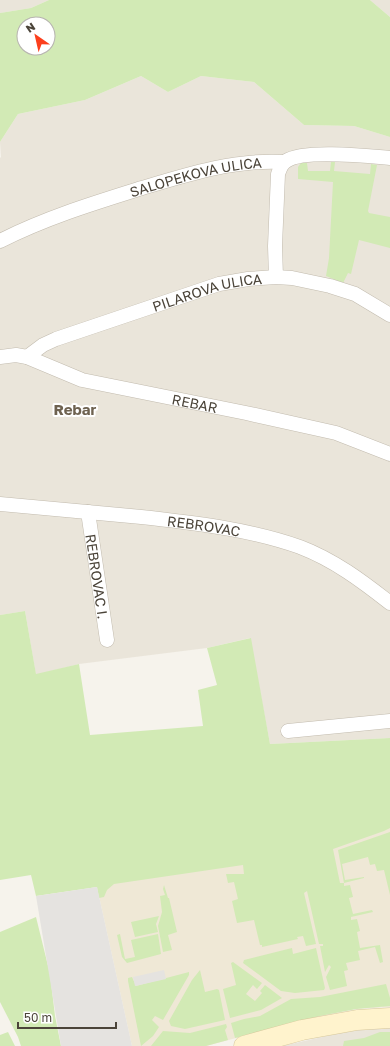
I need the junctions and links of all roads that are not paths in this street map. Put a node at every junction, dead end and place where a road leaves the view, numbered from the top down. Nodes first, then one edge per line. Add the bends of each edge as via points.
1 (390, 158) edge
2 (284, 162) junction
3 (0, 241) edge
4 (276, 277) junction
5 (390, 315) edge
6 (0, 357) edge
7 (27, 357) junction
8 (390, 454) edge
9 (0, 504) edge
10 (88, 512) junction
11 (390, 603) edge
12 (107, 640) dead end
13 (390, 721) edge
14 (288, 731) dead end
15 (390, 1018) edge
16 (244, 1046) edge

1 - 2 street via 322,154 295,157
2 - 3 street, SALOPEKOVA ULICA via 235,164 187,175 99,201
2 - 4 street, SALOPEKOVA ULICA via 278,174
4 - 5 street, PILAROVA ULICA via 322,284 355,294
4 - 7 street, PILAROVA ULICA via 219,284 56,339 42,345
6 - 7 street, REBAR
7 - 8 street, REBAR via 82,380 336,433
9 - 10 street, REBROVAC
10 - 11 street, REBROVAC via 253,532 329,560 361,580
10 - 12 street, REBROVAC I.
13 - 14 street
15 - 16 main road via 357,1020 302,1030

